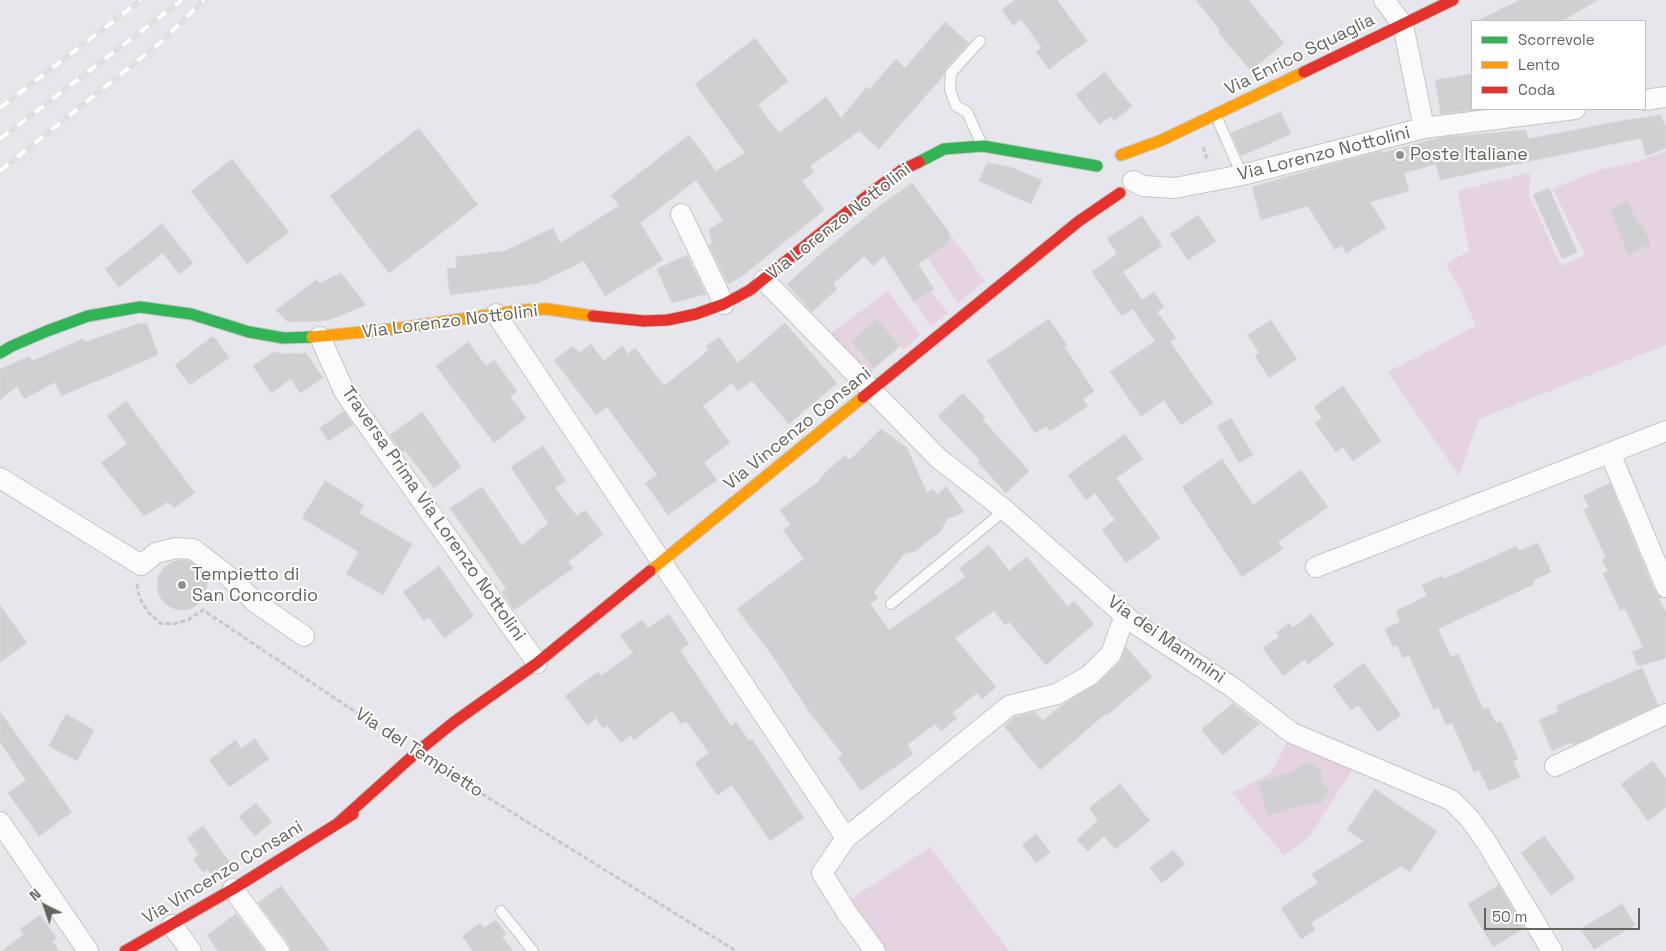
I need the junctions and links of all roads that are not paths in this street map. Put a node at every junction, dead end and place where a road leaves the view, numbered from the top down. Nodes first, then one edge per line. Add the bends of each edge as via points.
1 (1384, 0) edge
2 (1453, 0) edge
3 (1403, 25) junction
4 (980, 42) dead end
5 (1666, 97) edge
6 (1646, 100) edge
7 (1567, 110) edge
8 (1216, 115) junction
9 (1424, 128) junction
10 (1162, 140) junction
11 (983, 146) junction
12 (1145, 157) dead end
13 (1105, 162) junction
14 (1242, 175) junction
15 (1130, 176) junction
16 (1103, 190) dead end
17 (1090, 202) dead end
18 (681, 214) dead end
19 (1080, 221) junction
20 (764, 280) junction
21 (724, 304) junction
22 (496, 314) junction
23 (320, 337) junction
24 (0, 353) edge
25 (872, 391) junction
26 (1666, 431) edge
27 (1610, 453) junction
28 (0, 478) edge
29 (1005, 510) junction
30 (661, 562) junction
31 (1316, 567) dead end
32 (1666, 587) edge
33 (891, 604) dead end
34 (1125, 615) junction
35 (304, 636) dead end
36 (537, 663) junction
37 (1666, 714) edge
38 (481, 717) dead end
39 (1555, 766) dead end
40 (399, 783) dead end
41 (0, 822) edge
42 (338, 823) junction
43 (846, 838) junction
44 (233, 889) junction
45 (501, 911) dead end
46 (172, 925) junction
47 (88, 951) edge
48 (125, 951) edge
49 (191, 951) edge
50 (279, 951) edge
51 (533, 951) edge
52 (875, 951) edge
53 (1552, 951) edge

1 - 3 street
2 - 3 street, Via Enrico Squaglia
3 - 8 street, Via Enrico Squaglia
3 - 9 street
4 - 11 lane via 951,73 950,90 956,106 968,112
5 - 6 street
7 - 9 street, Via Lorenzo Nottolini
8 - 10 street, Via Enrico Squaglia
8 - 14 lane
9 - 14 street, Via Lorenzo Nottolini
10 - 12 street, Via Enrico Squaglia
10 - 13 street, Via Enrico Squaglia
11 - 13 street, Via Lorenzo Nottolini via 1057,160
11 - 20 street, Via Lorenzo Nottolini via 944,149 902,170
13 - 15 street
14 - 15 street, Via Lorenzo Nottolini via 1175,188 1143,186
15 - 16 street via 1115,194
15 - 19 street, Via Vincenzo Consani
17 - 19 street, Via Vincenzo Consani
18 - 21 street
19 - 25 street, Via Vincenzo Consani
20 - 21 street, Via Lorenzo Nottolini
20 - 25 street, Via dei Mammini
21 - 22 street, Via Lorenzo Nottolini via 668,320 611,319 547,309
22 - 23 street, Via Lorenzo Nottolini
22 - 30 street
23 - 24 street, Via Lorenzo Nottolini via 284,338 249,332 191,314 140,307 88,316
23 - 36 street, Traversa Prima Via Lorenzo Nottolini via 345,393
25 - 29 street, Via dei Mammini via 938,458
25 - 30 street, Via Vincenzo Consani
26 - 27 street
27 - 31 street
27 - 32 street
28 - 35 street via 141,565 156,553 176,548 193,549 255,602
29 - 33 lane
29 - 34 street, Via dei Mammini
30 - 36 street, Via Vincenzo Consani
30 - 43 street
34 - 43 street via 1111,654 1090,675 1056,694 1009,706
34 - 53 street, Via dei Mammini via 1232,687 1292,733 1451,800 1487,843
36 - 38 street, Via Vincenzo Consani
36 - 42 street, Via Vincenzo Consani via 416,752
37 - 39 street
40 - 42 street, Via Vincenzo Consani
41 - 47 street
42 - 44 street, Via Vincenzo Consani
43 - 52 street via 822,873
44 - 46 street, Via Vincenzo Consani
44 - 50 street
45 - 51 lane
46 - 48 street, Via Vincenzo Consani
46 - 49 street

